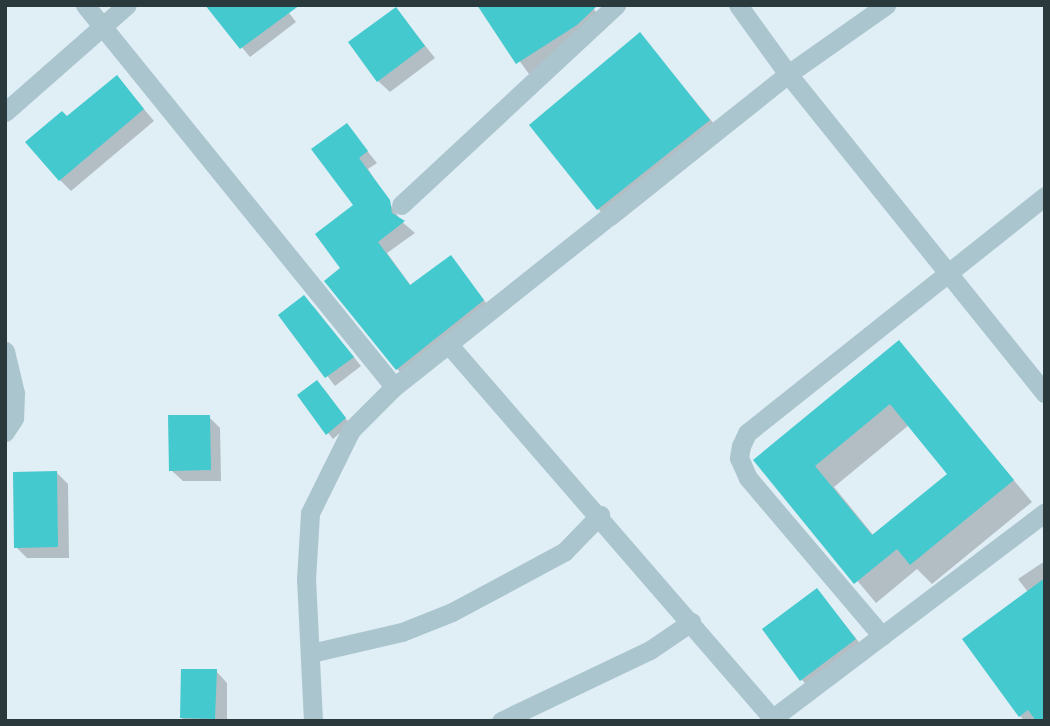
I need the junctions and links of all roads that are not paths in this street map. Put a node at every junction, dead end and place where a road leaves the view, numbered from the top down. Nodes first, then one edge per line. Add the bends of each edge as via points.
1 (85, 5) edge
2 (127, 5) edge
3 (616, 5) edge
4 (738, 5) edge
5 (886, 5) edge
6 (101, 25) junction
7 (788, 74) junction
8 (5, 112) edge
9 (1045, 196) edge
10 (401, 205) dead end
11 (948, 276) junction
12 (449, 345) junction
13 (5, 351) edge
14 (394, 387) junction
15 (1045, 394) edge
16 (5, 432) edge
17 (1045, 512) edge
18 (600, 515) junction
19 (691, 622) junction
20 (882, 636) junction
21 (311, 653) junction
22 (770, 720) edge
23 (313, 721) edge
24 (501, 721) edge

1 - 6 street
2 - 6 street
3 - 10 street
4 - 7 street
5 - 7 street
6 - 8 street
6 - 14 street
7 - 11 street
7 - 12 street
9 - 11 street
11 - 15 street
11 - 20 street via 747,433 741,446 739,458 748,478
12 - 14 street
12 - 18 street
13 - 16 street via 15,393 14,418
14 - 21 street via 351,430 310,513 306,579
17 - 20 street
18 - 19 street
18 - 21 street via 564,552 452,612 402,632
19 - 22 street
19 - 24 street via 650,650
20 - 22 street
21 - 23 street

